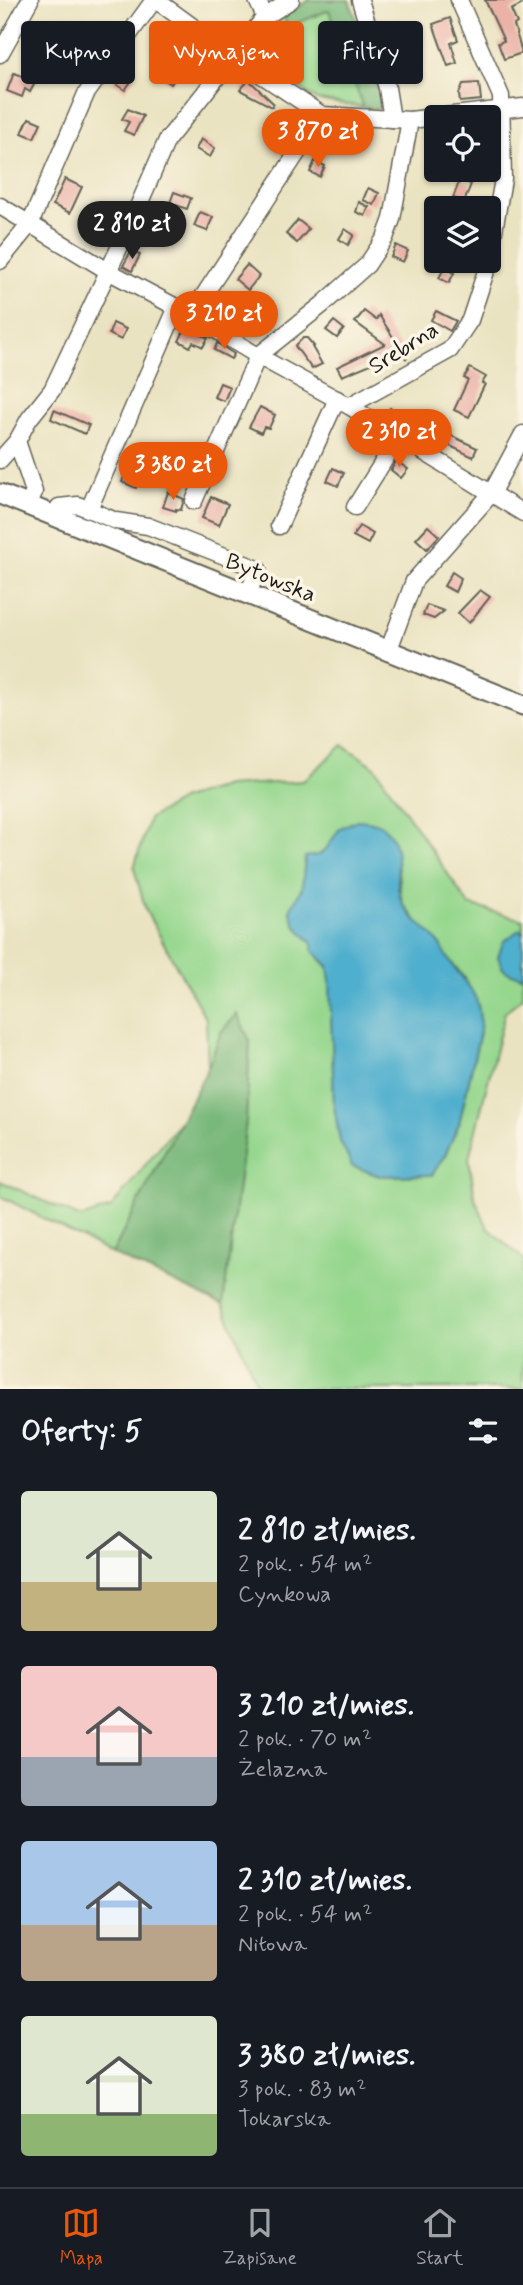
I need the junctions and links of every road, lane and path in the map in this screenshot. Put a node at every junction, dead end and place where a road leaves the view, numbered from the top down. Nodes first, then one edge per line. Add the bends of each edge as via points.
1 (30, 0) edge
2 (155, 0) edge
3 (257, 0) edge
4 (291, 0) edge
5 (360, 0) edge
6 (459, 0) edge
7 (265, 17) junction
8 (184, 21) edge
9 (262, 21) edge
10 (0, 54) edge
11 (211, 84) edge
12 (275, 84) edge
13 (523, 107) edge
14 (502, 110) junction
15 (322, 115) junction
16 (392, 119) junction
17 (410, 120) junction
18 (0, 206) edge
19 (30, 224) junction
20 (0, 261) edge
21 (108, 271) junction
22 (184, 311) junction
23 (258, 356) junction
24 (343, 403) junction
25 (523, 434) edge
26 (398, 438) junction
27 (17, 441) junction
28 (0, 460) edge
29 (0, 494) edge
30 (491, 494) junction
31 (194, 501) dead end
32 (28, 506) junction
33 (355, 507) dead end
34 (89, 509) junction
35 (523, 513) edge
36 (54, 516) junction
37 (279, 526) dead end
38 (248, 594) junction
39 (388, 652) junction
40 (523, 705) edge

1 - 10 street
2 - 8 street
2 - 19 street via 86,94
3 - 7 street
4 - 7 street
5 - 16 street
6 - 14 street, Srebrna
7 - 9 street
11 - 21 street via 167,140
12 - 15 street
13 - 14 street
14 - 17 street
14 - 24 street, Srebrna via 503,179 498,214 470,320 450,350
15 - 16 street
15 - 22 street
16 - 17 street
17 - 23 street via 385,238 367,265
18 - 19 street
19 - 20 street
19 - 21 street
21 - 22 street
21 - 27 street via 52,390
22 - 23 street
22 - 34 street
23 - 24 street
23 - 31 street
24 - 26 street
24 - 37 street
25 - 30 street
26 - 30 street
26 - 33 street
27 - 28 street
27 - 32 street via 34,492
29 - 32 main road, Bytowska
30 - 35 street
30 - 39 street via 414,581
32 - 36 main road, Bytowska
34 - 36 street via 59,507
34 - 38 street via 116,521 148,526 258,569
36 - 38 main road, Bytowska
38 - 39 main road, Bytowska
39 - 40 main road, Bytowska

